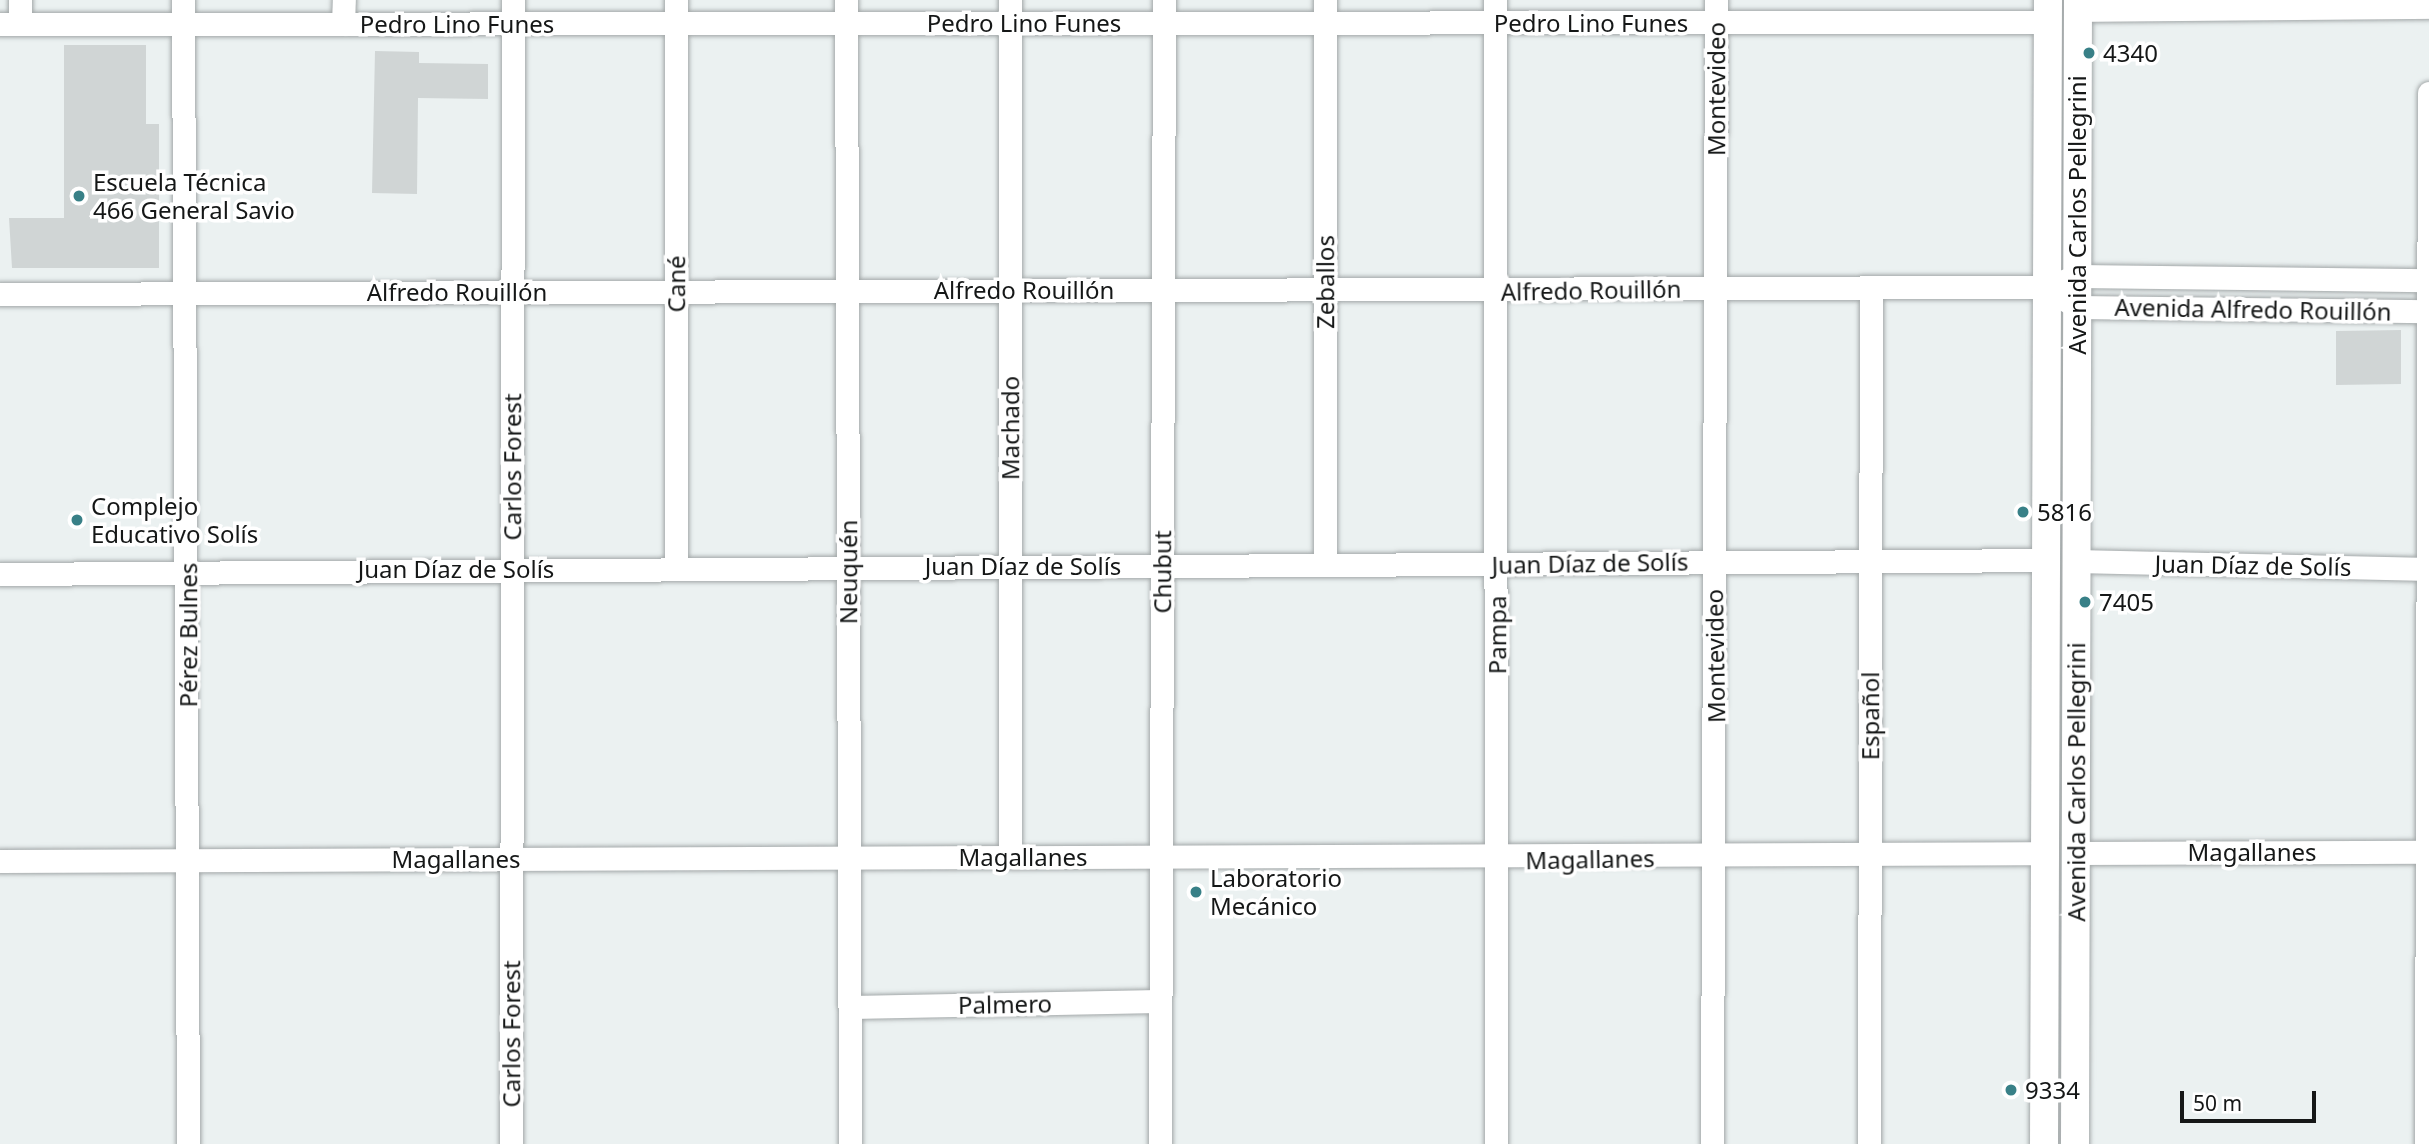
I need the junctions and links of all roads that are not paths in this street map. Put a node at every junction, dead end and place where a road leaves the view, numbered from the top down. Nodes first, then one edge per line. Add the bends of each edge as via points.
1 (20, 0) edge
2 (183, 0) edge
3 (344, 0) edge
4 (513, 0) edge
5 (676, 0) edge
6 (846, 0) edge
7 (1010, 0) edge
8 (1495, 0) edge
9 (2078, 5) edge
10 (2429, 7) edge
11 (1164, 11) edge
12 (1325, 11) edge
13 (1716, 11) edge
14 (2048, 11) edge
15 (1010, 23) junction
16 (1495, 23) junction
17 (10, 24) edge
18 (183, 24) junction
19 (343, 24) junction
20 (513, 24) junction
21 (676, 24) junction
22 (846, 24) junction
23 (2429, 93) edge
24 (2077, 276) junction
25 (2429, 280) edge
26 (2047, 287) junction
27 (1715, 288) junction
28 (1871, 288) junction
29 (1325, 289) junction
30 (1010, 290) junction
31 (1163, 290) junction
32 (847, 291) junction
33 (1495, 291) junction
34 (512, 292) junction
35 (676, 292) junction
36 (0, 294) edge
37 (188, 294) junction
38 (2077, 307) junction
39 (2429, 311) edge
40 (2046, 560) junction
41 (1871, 561) junction
42 (2076, 561) junction
43 (1714, 562) junction
44 (1325, 564) junction
45 (1497, 564) junction
46 (1162, 565) junction
47 (1010, 566) junction
48 (848, 567) junction
49 (676, 568) junction
50 (512, 569) junction
51 (2428, 569) edge
52 (187, 570) junction
53 (0, 574) edge
54 (2428, 852) edge
55 (2045, 853) junction
56 (2075, 853) junction
57 (1870, 854) junction
58 (1161, 856) junction
59 (849, 857) junction
60 (1010, 857) junction
61 (1717, 857) junction
62 (511, 858) junction
63 (1495, 860) junction
64 (0, 861) edge
65 (188, 861) junction
66 (1160, 1001) junction
67 (850, 1007) junction
68 (188, 1144) edge
69 (511, 1144) edge
70 (850, 1144) edge
71 (1160, 1144) edge
72 (1496, 1144) edge
73 (1712, 1144) edge
74 (1869, 1144) edge
75 (2045, 1144) edge
76 (2074, 1144) edge
77 (2426, 1144) edge

1 - 17 street
2 - 18 street, Pérez Bulnes
3 - 19 street
4 - 20 street, Carlos Forest
5 - 21 street, Cané
6 - 22 street, Neuquén
7 - 15 street, Machado
8 - 16 street, Pampa
9 - 10 street
9 - 24 main road, Avenida Carlos Pellegrini
11 - 12 street, Pedro Lino Funes
11 - 15 street, Pedro Lino Funes
11 - 31 street, Chubut
12 - 16 street, Pedro Lino Funes
12 - 29 street, Zeballos
13 - 14 street, Pedro Lino Funes
13 - 16 street, Pedro Lino Funes
13 - 27 street, Montevideo
14 - 26 main road, Avenida Carlos Pellegrini
15 - 22 street, Pedro Lino Funes
15 - 30 street, Machado
16 - 33 street, Pampa
17 - 18 street, Pedro Lino Funes
18 - 19 street, Pedro Lino Funes
18 - 37 street, Pérez Bulnes
19 - 20 street, Pedro Lino Funes
20 - 21 street, Pedro Lino Funes
20 - 34 street, Carlos Forest
21 - 22 street, Pedro Lino Funes
21 - 35 street, Cané
22 - 32 street, Neuquén
23 - 25 street
24 - 25 street, Avenida Alfredo Rouillón
24 - 26 street, Avenida Alfredo Rouillón
24 - 38 main road, Avenida Carlos Pellegrini
25 - 39 street
26 - 28 street, Alfredo Rouillón
26 - 38 street
26 - 40 main road, Avenida Carlos Pellegrini
27 - 28 street, Alfredo Rouillón
27 - 33 street, Alfredo Rouillón
27 - 43 street, Montevideo
28 - 41 street, Español
29 - 31 street, Alfredo Rouillón
29 - 33 street, Alfredo Rouillón
29 - 44 street, Zeballos
30 - 31 street, Alfredo Rouillón
30 - 32 street, Alfredo Rouillón
30 - 47 street, Machado
31 - 46 street, Chubut
32 - 35 street, Alfredo Rouillón
32 - 48 street, Neuquén
33 - 45 street, Pampa
34 - 35 street, Alfredo Rouillón
34 - 37 street, Alfredo Rouillón
34 - 50 street, Carlos Forest
35 - 49 street, Cané
36 - 37 street, Alfredo Rouillón
37 - 52 street, Pérez Bulnes
38 - 39 street, Avenida Alfredo Rouillón
38 - 42 main road, Avenida Carlos Pellegrini
39 - 51 street
40 - 41 street, Juan Díaz de Solís
40 - 55 main road, Avenida Carlos Pellegrini
41 - 43 street, Juan Díaz de Solís
41 - 57 street, Español
42 - 51 street, Juan Díaz de Solís
42 - 56 main road, Avenida Carlos Pellegrini
43 - 45 street, Juan Díaz de Solís
43 - 61 street, Montevideo
44 - 45 street, Juan Díaz de Solís
44 - 46 street, Juan Díaz de Solís
45 - 63 street, Pampa
46 - 47 street, Juan Díaz de Solís
46 - 58 street, Chubut
47 - 48 street, Juan Díaz de Solís
47 - 60 street, Machado
48 - 49 street, Juan Díaz de Solís
48 - 59 street, Neuquén
49 - 50 street, Juan Díaz de Solís
50 - 52 street, Juan Díaz de Solís
50 - 62 street, Carlos Forest
51 - 54 street
52 - 53 street, Juan Díaz de Solís
52 - 65 street, Pérez Bulnes
54 - 56 street, Magallanes
54 - 77 street
55 - 57 street, Magallanes
55 - 75 main road, Avenida Carlos Pellegrini
56 - 76 main road, Avenida Carlos Pellegrini
57 - 61 street, Magallanes
57 - 74 street, Español
58 - 60 street, Magallanes
58 - 63 street, Magallanes
58 - 66 street, Chubut
59 - 60 street, Magallanes
59 - 62 street, Magallanes
59 - 67 street, Neuquén
61 - 63 street, Magallanes
61 - 73 street, Montevideo
62 - 65 street, Magallanes
62 - 69 street, Carlos Forest
63 - 72 street, Pampa
64 - 65 street, Magallanes
65 - 68 street, Pérez Bulnes
66 - 67 street, Palmero
66 - 71 street, Chubut
67 - 70 street, Neuquén

